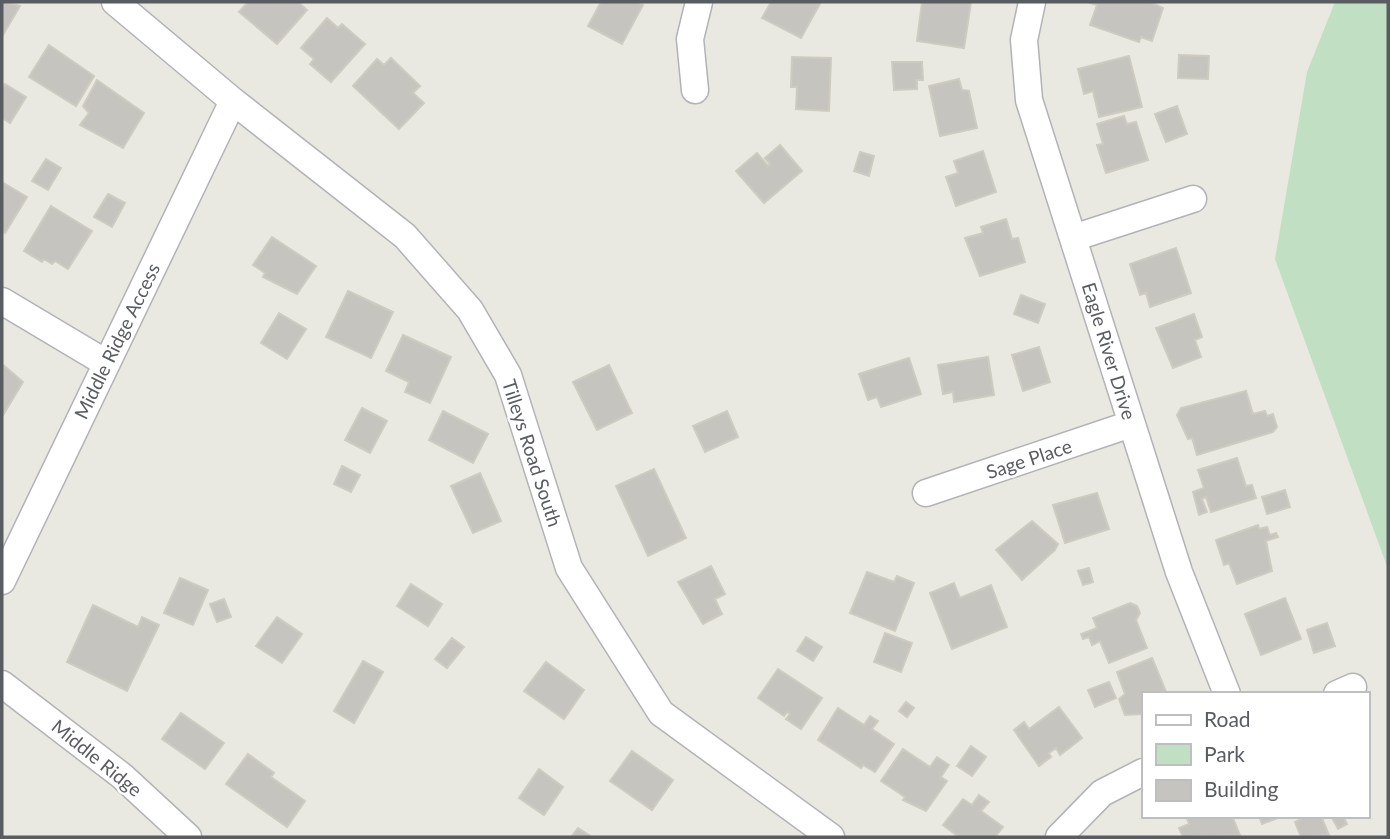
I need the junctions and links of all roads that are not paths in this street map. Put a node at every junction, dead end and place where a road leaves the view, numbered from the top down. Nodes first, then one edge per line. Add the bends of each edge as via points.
1 (115, 2) edge
2 (699, 2) edge
3 (1032, 2) edge
4 (695, 90) dead end
5 (233, 102) junction
6 (1193, 199) dead end
7 (1073, 238) junction
8 (2, 301) edge
9 (106, 363) junction
10 (1131, 424) junction
11 (926, 493) dead end
12 (2, 582) edge
13 (2, 684) edge
14 (1226, 692) edge
15 (1142, 773) edge
16 (188, 837) edge
17 (831, 837) edge
18 (1059, 837) edge

1 - 5 street, Tilleys Road South
2 - 4 street via 690,38
3 - 7 street, Eagle River Drive via 1024,40 1027,92
5 - 9 street, Middle Ridge Access
5 - 17 street, Tilleys Road South via 405,236 470,310 508,375 569,568 661,713
6 - 7 street
7 - 10 street, Eagle River Drive
8 - 9 street
9 - 12 street, Middle Ridge Access
10 - 11 street, Sage Place
10 - 14 street, Eagle River Drive via 1183,584
13 - 16 street, Middle Ridge via 122,776
15 - 18 street via 1102,793

